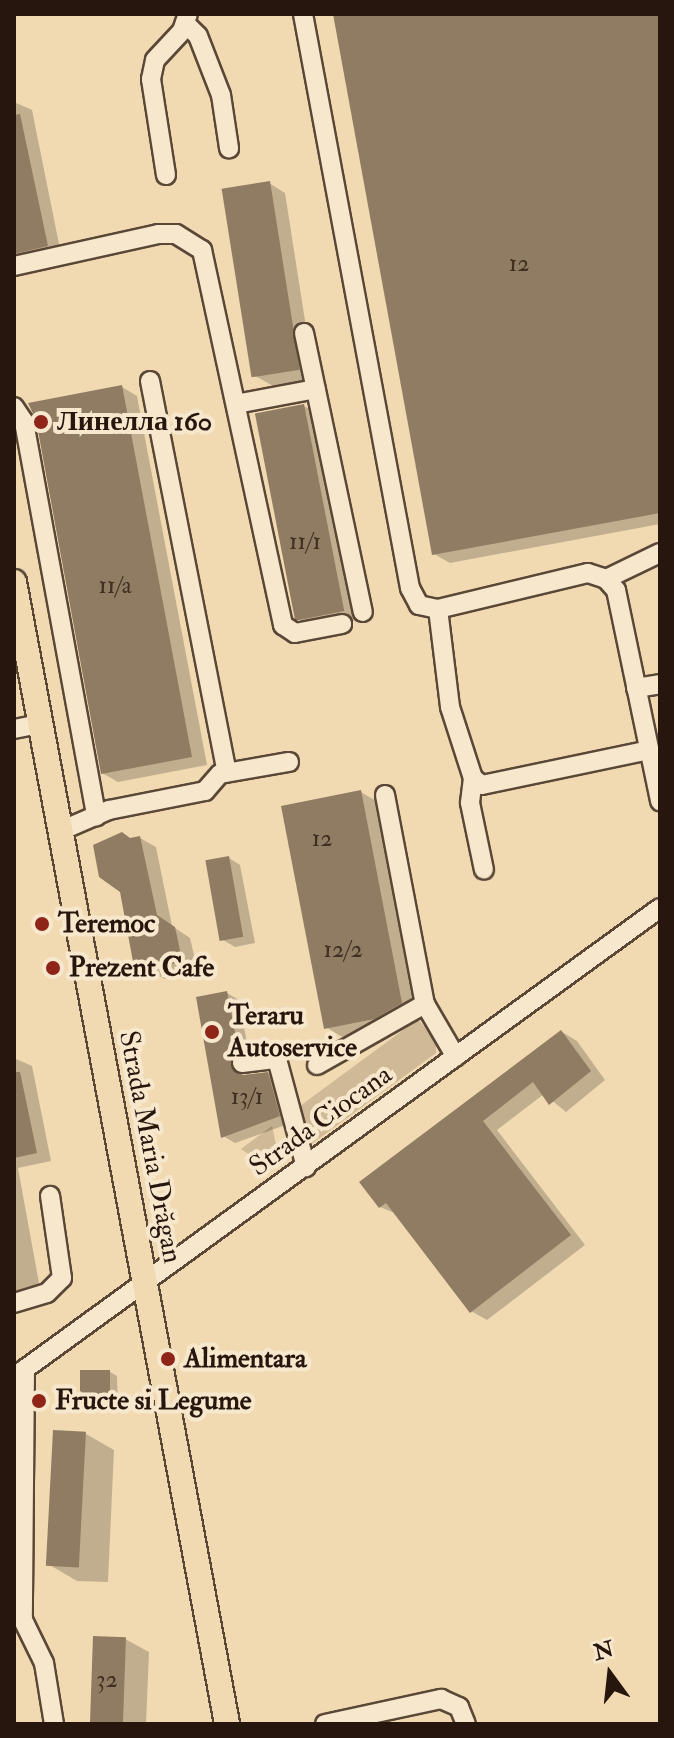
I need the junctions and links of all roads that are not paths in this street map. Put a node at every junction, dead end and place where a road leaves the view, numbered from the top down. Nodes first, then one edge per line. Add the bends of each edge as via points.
1 (303, 14) edge
2 (186, 18) edge
3 (229, 148) dead end
4 (166, 175) dead end
5 (14, 266) edge
6 (304, 333) dead end
7 (150, 381) dead end
8 (316, 389) junction
9 (236, 404) junction
10 (14, 407) edge
11 (660, 553) edge
12 (606, 579) junction
13 (14, 582) edge
14 (438, 609) junction
15 (363, 612) dead end
16 (342, 624) dead end
17 (660, 684) edge
18 (636, 688) junction
19 (40, 724) junction
20 (14, 729) edge
21 (649, 750) junction
22 (289, 762) dead end
23 (227, 773) junction
24 (473, 778) junction
25 (385, 795) dead end
26 (660, 801) edge
27 (96, 816) junction
28 (58, 832) junction
29 (484, 870) dead end
30 (660, 908) edge
31 (425, 1004) junction
32 (456, 1057) junction
33 (242, 1063) dead end
34 (317, 1065) dead end
35 (306, 1167) junction
36 (50, 1196) dead end
37 (147, 1285) junction
38 (14, 1303) edge
39 (20, 1373) edge
40 (54, 1724) edge
41 (227, 1724) edge
42 (325, 1724) edge
43 (466, 1724) edge

1 - 14 street via 410,588 419,605
2 - 3 street via 221,95
2 - 4 street via 155,60 151,79
5 - 9 street via 158,234 191,240 202,250
6 - 8 street
7 - 23 street
8 - 9 street
8 - 15 street
9 - 16 street via 283,625 295,633
10 - 27 street via 24,422
11 - 12 street
12 - 14 street via 588,573
12 - 18 street via 616,590
13 - 19 main road, Strada Maria Drăgan
14 - 24 street via 450,707
17 - 18 street
18 - 21 street
19 - 20 street
19 - 28 main road, Strada Maria Drăgan
21 - 24 street via 493,787
21 - 26 street
22 - 23 street
23 - 27 street via 205,791
24 - 29 street via 470,803
25 - 31 street
27 - 28 street
28 - 37 main road, Strada Maria Drăgan
30 - 32 street, Strada Ciocana
31 - 32 street
31 - 34 street
32 - 35 street, Strada Ciocana
33 - 35 street via 277,1059
35 - 37 street, Strada Ciocana
36 - 38 street via 62,1278 47,1293
37 - 39 street, Strada Ciocana
37 - 41 main road, Strada Maria Drăgan
39 - 40 street via 23,1620 44,1663
42 - 43 street via 441,1699 459,1707

